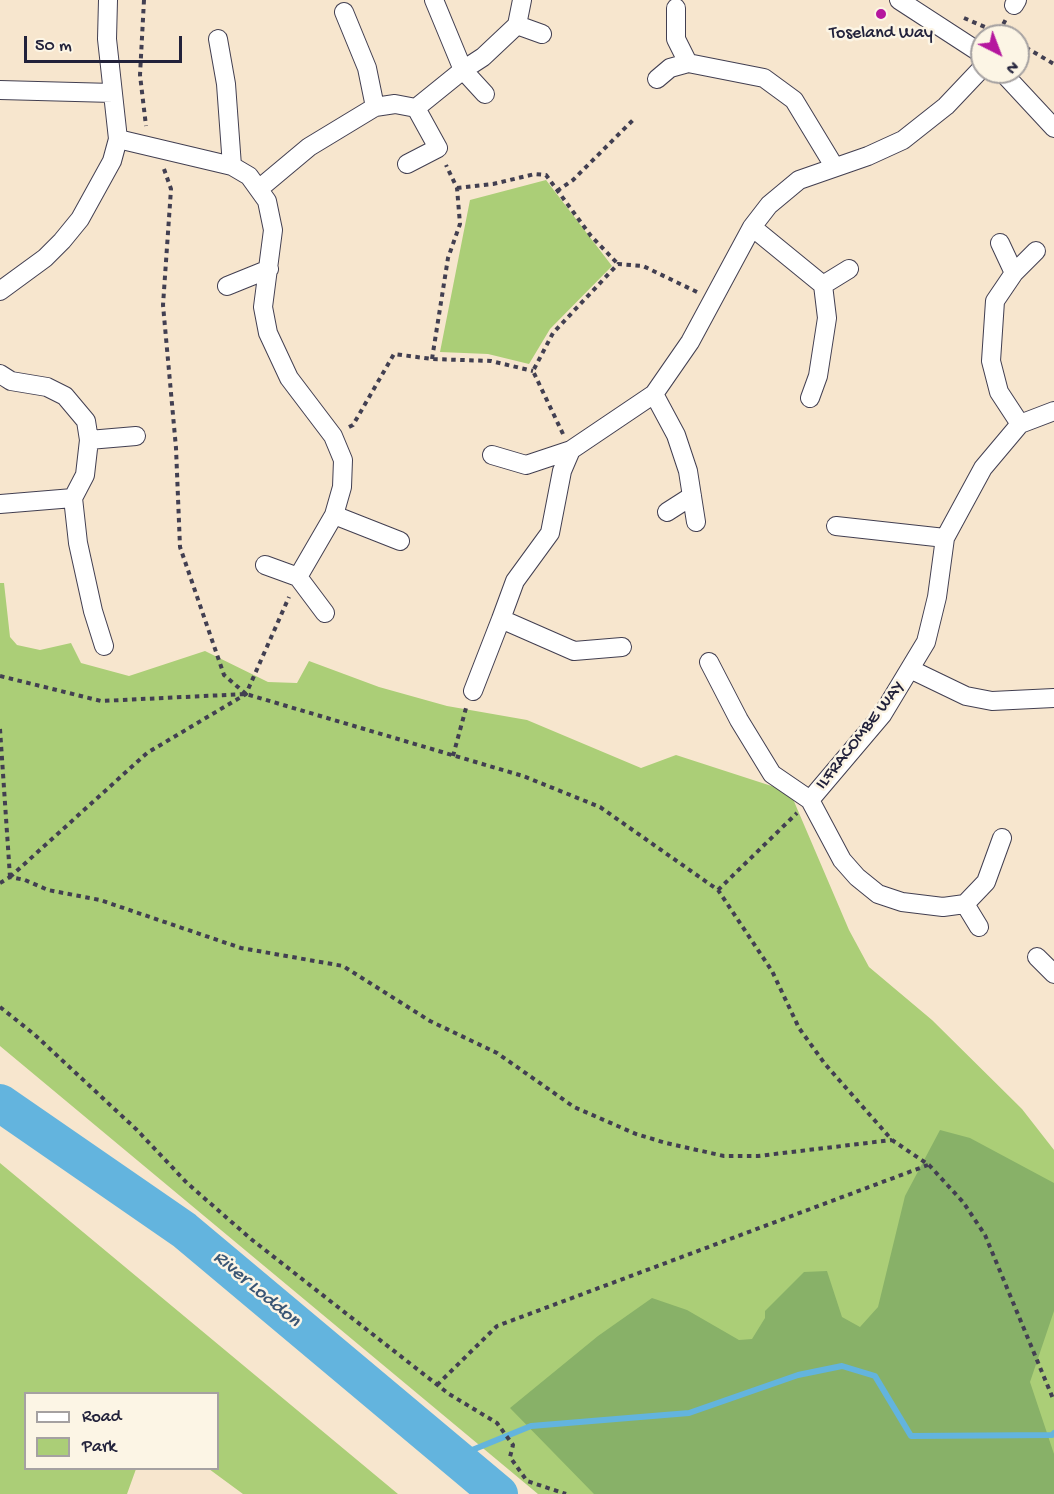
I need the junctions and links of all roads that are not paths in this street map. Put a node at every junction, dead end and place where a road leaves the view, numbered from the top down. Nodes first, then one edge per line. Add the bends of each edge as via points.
1 (108, 0) edge
2 (434, 0) edge
3 (522, 0) edge
4 (899, 0) edge
5 (676, 8) dead end
6 (344, 12) dead end
7 (517, 25) junction
8 (542, 34) dead end
9 (218, 39) dead end
10 (970, 46) edge
11 (688, 63) junction
12 (462, 70) junction
13 (657, 79) dead end
14 (970, 81) edge
15 (1013, 84) edge
16 (0, 90) edge
17 (113, 93) junction
18 (485, 94) dead end
19 (375, 107) junction
20 (416, 108) junction
21 (1054, 128) edge
22 (118, 139) junction
23 (407, 164) dead end
24 (232, 166) junction
25 (834, 166) junction
26 (260, 188) junction
27 (752, 227) junction
28 (1000, 243) dead end
29 (1036, 251) dead end
30 (269, 269) junction
31 (849, 269) dead end
32 (1014, 273) junction
33 (823, 285) junction
34 (226, 286) dead end
35 (0, 291) edge
36 (0, 374) edge
37 (654, 394) junction
38 (810, 398) dead end
39 (1054, 411) edge
40 (1020, 424) junction
41 (136, 436) dead end
42 (89, 440) junction
43 (571, 450) junction
44 (492, 455) dead end
45 (692, 496) junction
46 (73, 498) junction
47 (0, 504) edge
48 (668, 512) dead end
49 (334, 515) junction
50 (696, 522) dead end
51 (836, 526) dead end
52 (945, 538) junction
53 (400, 541) dead end
54 (265, 565) dead end
55 (298, 577) junction
56 (325, 613) dead end
57 (501, 619) junction
58 (104, 646) dead end
59 (622, 647) dead end
60 (709, 662) dead end
61 (912, 670) junction
62 (473, 691) road end
63 (1054, 698) edge
64 (810, 800) junction
65 (1002, 838) dead end
66 (965, 904) junction
67 (979, 927) dead end
68 (1037, 957) dead end
69 (1054, 974) edge

1 - 17 street via 107,39
2 - 12 street
3 - 7 street
4 - 10 street
5 - 11 street via 676,39
6 - 19 street via 367,68
7 - 8 street
7 - 12 street via 483,57
9 - 24 street via 226,84
11 - 13 street via 670,68
11 - 25 street via 764,78 794,100
12 - 18 street
12 - 20 street
14 - 25 street via 946,106 903,140
15 - 21 street
16 - 17 street
17 - 22 street
19 - 20 street via 395,104
19 - 26 street via 309,147
20 - 23 street via 438,148
22 - 24 street
22 - 35 street via 112,161 74,226 45,258
24 - 26 street
25 - 27 street via 799,180 769,205
26 - 30 street via 273,230
27 - 33 street
27 - 37 street via 690,342
28 - 32 street
29 - 32 street
30 - 34 street
30 - 49 street via 263,307 268,333 289,378 333,436 343,460 342,488
31 - 33 street
32 - 40 street via 995,301 991,361 999,392
33 - 38 street via 827,318 818,376
36 - 42 street via 11,381 48,387 65,396 86,421
37 - 43 street
37 - 45 street via 676,435
39 - 40 street, ILFRACOMBE WAY
40 - 52 street, ILFRACOMBE WAY via 982,468
41 - 42 street
42 - 46 street via 85,475
43 - 44 street via 526,465
43 - 57 street via 562,471 550,533 515,581
45 - 48 street
45 - 50 street
46 - 47 street
46 - 58 street via 78,543
49 - 53 street
49 - 55 street
51 - 52 street
52 - 61 street, ILFRACOMBE WAY via 938,597 926,642
54 - 55 street
55 - 56 street
57 - 59 street via 574,651
57 - 62 street
60 - 64 street, ILFRACOMBE WAY via 738,720 772,774
61 - 63 street via 966,696 992,701
61 - 64 street, ILFRACOMBE WAY via 882,714
64 - 66 street via 842,860 878,894 902,902 943,907
65 - 66 street via 986,882
66 - 67 street
68 - 69 street

